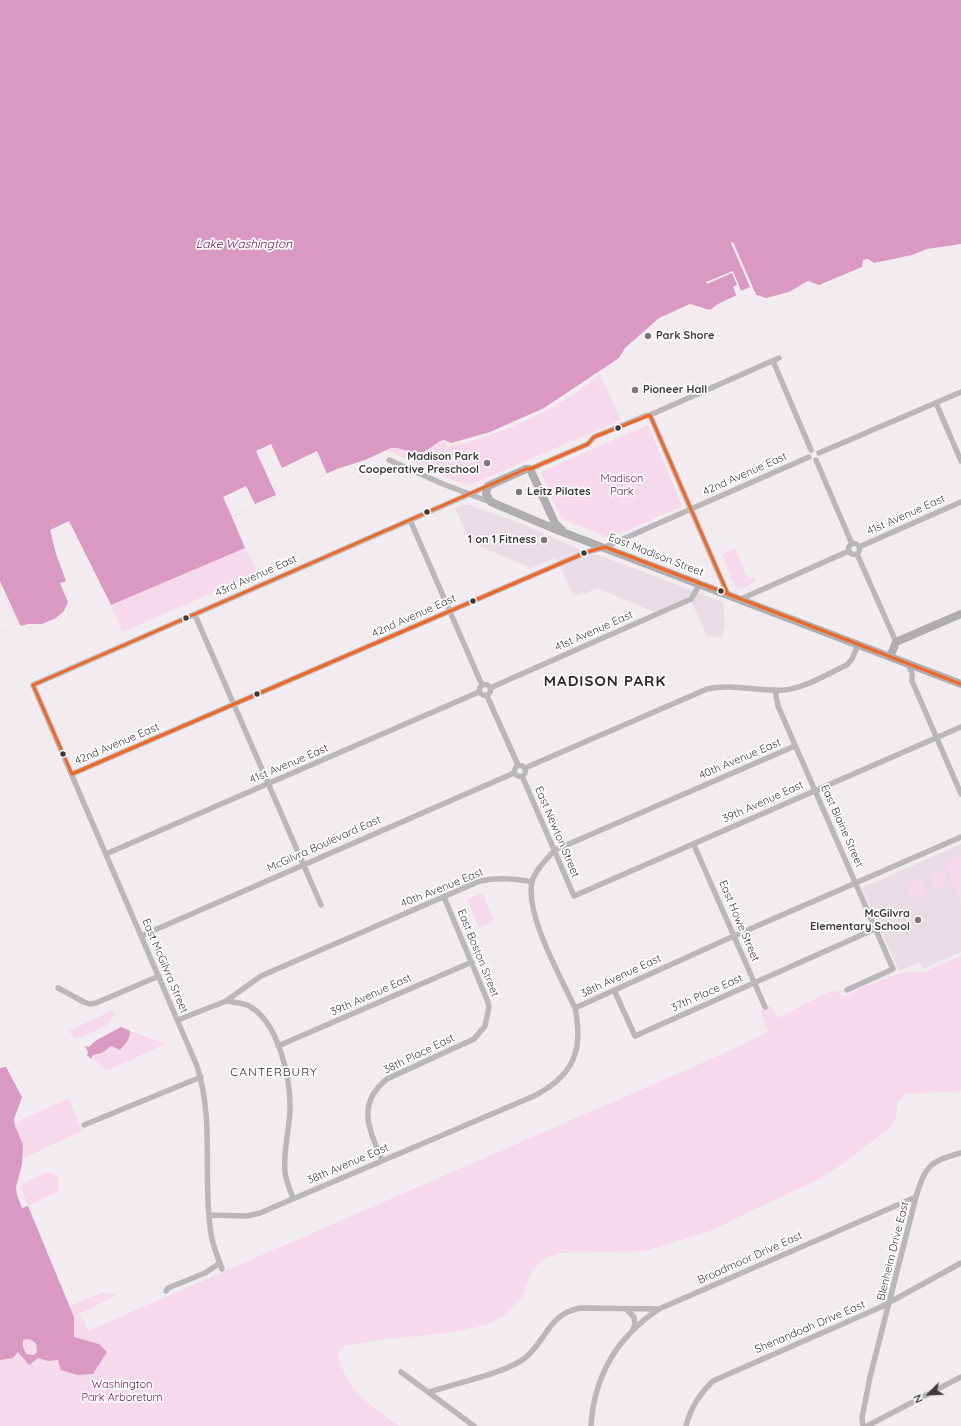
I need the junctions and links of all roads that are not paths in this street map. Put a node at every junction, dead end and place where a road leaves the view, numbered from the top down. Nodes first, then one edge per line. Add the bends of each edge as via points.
1 (779, 358) dead end
2 (773, 361) junction
3 (961, 392) edge
4 (936, 403) junction
5 (650, 415) junction
6 (811, 450) junction
7 (819, 453) junction
8 (809, 457) junction
9 (389, 460) dead end
10 (816, 460) junction
11 (961, 461) edge
12 (530, 469) junction
13 (488, 486) junction
14 (470, 494) junction
15 (491, 502) junction
16 (961, 502) edge
17 (691, 509) junction
18 (550, 511) junction
19 (410, 520) junction
20 (538, 521) junction
21 (564, 532) junction
22 (852, 544) junction
23 (605, 547) junction
24 (859, 547) junction
25 (849, 551) junction
26 (857, 554) junction
27 (700, 584) junction
28 (728, 594) junction
29 (741, 600) junction
30 (449, 612) junction
31 (961, 614) edge
32 (195, 615) junction
33 (896, 642) junction
34 (858, 645) junction
35 (890, 657) junction
36 (908, 664) junction
37 (961, 684) edge
38 (33, 685) joint
39 (482, 685) junction
40 (490, 688) junction
41 (775, 690) junction
42 (480, 692) junction
43 (487, 696) junction
44 (234, 706) junction
45 (961, 727) edge
46 (936, 738) junction
47 (795, 746) junction
48 (518, 765) junction
49 (525, 768) junction
50 (514, 773) junction
51 (72, 774) junction
52 (522, 776) junction
53 (268, 784) junction
54 (815, 790) junction
55 (961, 794) edge
56 (961, 837) edge
57 (694, 845) junction
58 (555, 850) junction
59 (106, 854) junction
60 (303, 866) junction
61 (532, 882) junction
62 (856, 883) junction
63 (574, 896) joint
64 (444, 897) junction
65 (321, 906) dead end
66 (875, 929) junction
67 (141, 936) junction
68 (734, 936) junction
69 (472, 962) junction
70 (158, 976) junction
71 (754, 984) junction
72 (58, 988) dead end
73 (614, 990) junction
74 (847, 990) dead end
75 (226, 1000) junction
76 (764, 1007) dead end
77 (575, 1008) junction
78 (488, 1017) joint
79 (178, 1020) junction
80 (278, 1046) junction
81 (201, 1077) junction
82 (84, 1125) dead end
83 (961, 1153) edge
84 (382, 1160) junction
85 (916, 1197) junction
86 (293, 1198) junction
87 (209, 1215) junction
88 (220, 1263) junction
89 (961, 1263) edge
90 (222, 1269) dead end
91 (166, 1291) dead end
92 (890, 1302) junction
93 (623, 1309) junction
94 (659, 1309) junction
95 (633, 1330) junction
96 (401, 1372) dead end
97 (961, 1377) edge
98 (430, 1392) junction
99 (474, 1426) edge
100 (591, 1426) edge
101 (686, 1426) edge
102 (863, 1426) edge
103 (867, 1426) edge

1 - 2 street, 43rd Avenue East
2 - 5 street, 43rd Avenue East
2 - 6 street
3 - 4 street
4 - 7 street
4 - 11 street
5 - 12 street, 43rd Avenue East via 594,437 588,444
5 - 17 street
6 - 7 street
6 - 8 street
7 - 10 street
8 - 10 street
8 - 17 street, 42nd Avenue East
9 - 14 street, East Madison Street
10 - 22 street
12 - 13 street, 43rd Avenue East
12 - 18 street
13 - 14 street, 43rd Avenue East
13 - 15 street via 486,494
14 - 15 street, East Madison Street
14 - 19 street, 43rd Avenue East
15 - 20 street, East Madison Street
16 - 24 street, 41st Avenue East
17 - 23 street, 42nd Avenue East
17 - 28 street
18 - 20 street
18 - 21 street via 555,523
19 - 30 street
19 - 32 street, 43rd Avenue East
20 - 21 street, East Madison Street
21 - 23 street, East Madison Street
22 - 24 street
22 - 25 street
23 - 27 street, East Madison Street
23 - 30 street, 42nd Avenue East via 589,551
24 - 26 street via 860,551
25 - 26 street
25 - 29 street
26 - 33 street
27 - 28 street, East Madison Street
27 - 40 street, 41st Avenue East via 691,599
28 - 29 street, East Madison Street
29 - 34 street, East Madison Street
30 - 39 street
30 - 44 street, 42nd Avenue East
31 - 33 street
32 - 38 street, 43rd Avenue East
32 - 44 street
33 - 35 street
34 - 35 street, East Madison Street
34 - 41 street via 847,665 797,687
35 - 36 street, East Madison Street
36 - 37 street, East Madison Street
36 - 46 street via 912,681
38 - 51 street, East McGilvra Street
39 - 40 street
39 - 42 street
40 - 43 street
41 - 47 street, East Blaine Street via 778,706
41 - 49 street via 726,687 707,689
42 - 43 street
42 - 53 street, 41st Avenue East
43 - 48 street
44 - 51 street, 42nd Avenue East
44 - 53 street
45 - 46 street, 39th Avenue East
46 - 54 street, 39th Avenue East
46 - 55 street
47 - 54 street, East Blaine Street
47 - 58 street, 40th Avenue East
48 - 49 street
48 - 50 street
49 - 52 street
50 - 52 street
50 - 60 street, McGilvra Boulevard East
51 - 59 street, East McGilvra Street
52 - 58 street, East Newton Street
53 - 59 street, 41st Avenue East
53 - 60 street
54 - 57 street, 39th Avenue East
54 - 62 street, East Blaine Street
56 - 62 street, 38th Avenue East
57 - 63 street, 39th Avenue East
57 - 68 street, East Howe Street
58 - 61 street, 40th Avenue East via 535,874
58 - 63 street, East Newton Street
59 - 67 street, East McGilvra Street
60 - 65 street
60 - 67 street, McGilvra Boulevard East
61 - 64 street, 40th Avenue East via 517,878 494,878 480,881
61 - 77 street via 538,926
62 - 66 street, East Blaine Street
62 - 68 street, 38th Avenue East
64 - 69 street, East Boston Street
64 - 75 street, 40th Avenue East via 261,976
66 - 71 street, 37th Place East
66 - 74 street, East Blaine Street via 893,969
67 - 70 street, East McGilvra Street
68 - 71 street, East Howe Street
68 - 73 street, 38th Avenue East
69 - 78 street, East Boston Street via 488,1002
69 - 80 street, 39th Avenue East
70 - 72 street via 90,1004
70 - 79 street, East McGilvra Street
71 - 73 street, 37th Place East via 635,1036
71 - 76 street, East Howe Street
73 - 77 street, 38th Avenue East
75 - 79 street, 40th Avenue East
75 - 80 street via 247,1005 259,1014
77 - 84 street, 38th Avenue East via 578,1034 576,1054 569,1069 557,1082 534,1096
78 - 84 street, 38th Place East via 480,1034 474,1039 387,1079 379,1086 371,1101 367,1118 369,1131
79 - 81 street, East McGilvra Street
80 - 86 street via 286,1069 289,1092 285,1172
81 - 82 street
81 - 87 street, East McGilvra Street via 209,1128
83 - 85 street via 935,1162 928,1168 922,1177
84 - 86 street, 38th Avenue East
85 - 92 street, Blenheim Drive East
85 - 94 street, Broadmoor Drive East
86 - 87 street, 38th Avenue East via 247,1216
87 - 88 street, East McGilvra Street via 212,1239
88 - 90 street, East McGilvra Street
88 - 91 street
89 - 92 street, Shenandoah Drive East
92 - 101 street, Shenandoah Drive East via 713,1381 699,1394
92 - 102 street, Blenheim Drive East via 870,1377 862,1418
93 - 94 street
93 - 95 street via 630,1311 634,1317
93 - 98 street via 567,1310 556,1318 534,1349 524,1358 510,1366
94 - 95 street, Broadmoor Drive East
95 - 100 street, Broadmoor Drive East via 614,1352 602,1372 593,1403
96 - 98 street
97 - 103 street
98 - 99 street

